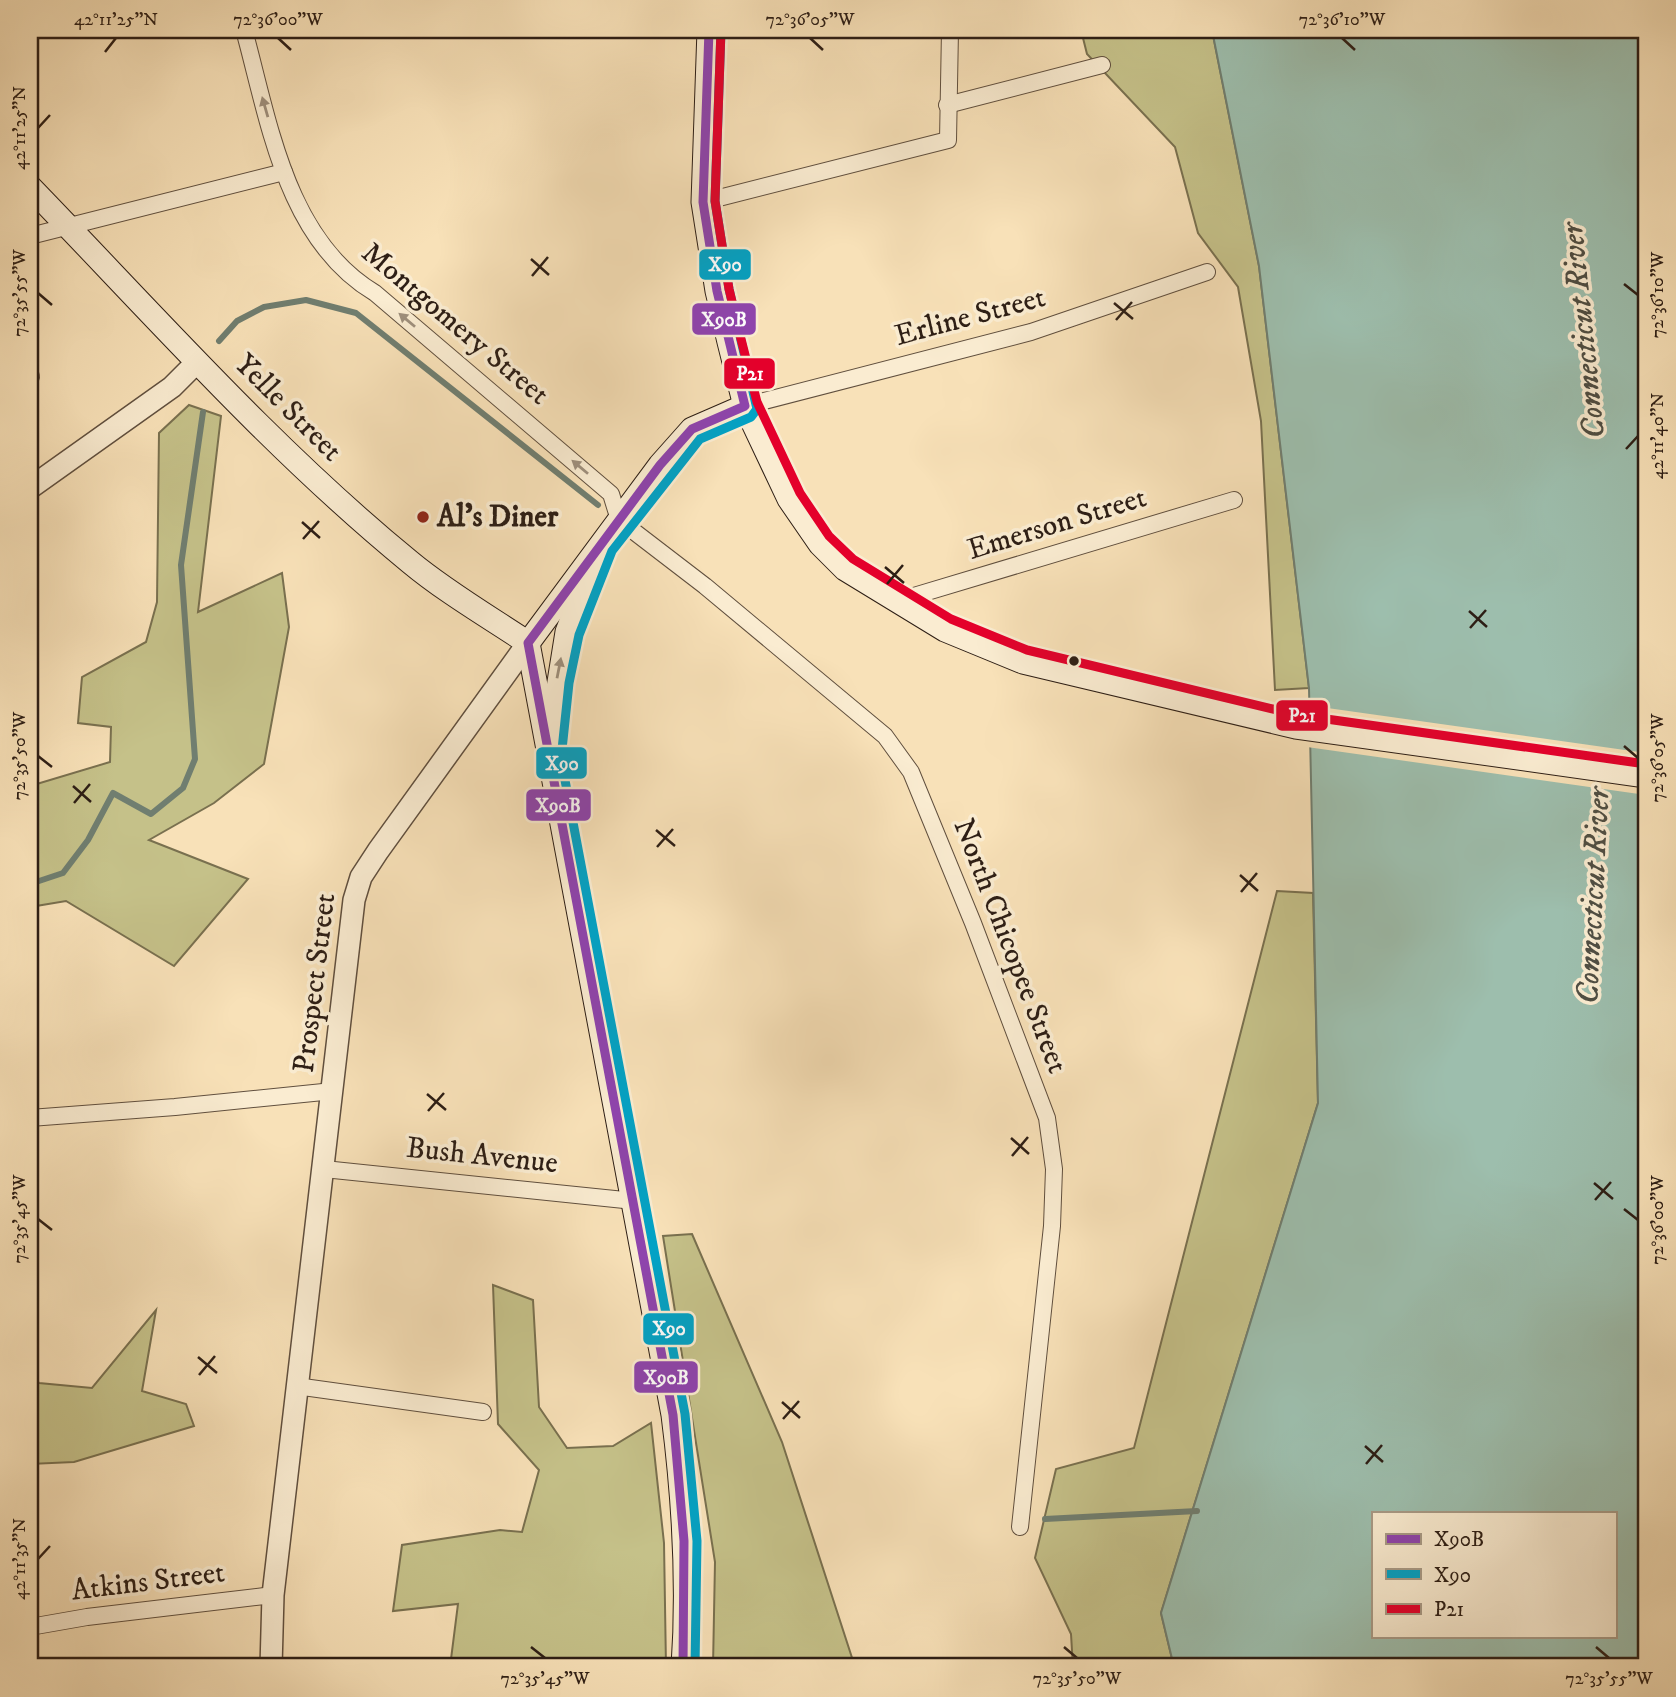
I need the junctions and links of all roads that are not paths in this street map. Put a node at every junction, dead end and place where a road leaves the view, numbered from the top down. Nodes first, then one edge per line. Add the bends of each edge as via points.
1 (244, 30) edge
2 (709, 30) edge
3 (950, 30) edge
4 (1102, 65) dead end
5 (947, 106) junction
6 (284, 172) junction
7 (30, 187) edge
8 (703, 202) junction
9 (69, 227) junction
10 (30, 236) edge
11 (1207, 272) dead end
12 (197, 362) junction
13 (745, 405) junction
14 (30, 488) edge
15 (1234, 500) dead end
16 (620, 520) junction
17 (601, 545) junction
18 (897, 601) junction
19 (528, 643) junction
20 (548, 760) junction
21 (1646, 776) edge
22 (333, 1091) junction
23 (30, 1118) edge
24 (324, 1169) junction
25 (634, 1201) junction
26 (296, 1386) junction
27 (483, 1412) dead end
28 (1020, 1527) dead end
29 (273, 1595) junction
30 (30, 1627) edge
31 (271, 1667) edge
32 (683, 1667) edge

6 -> 1 street, Montgomery Street
2 - 8 main road
3 - 5 street
4 - 5 street
5 - 8 street via 948,140
6 - 9 street
16 -> 6 street, Montgomery Street via 611,494 375,293 353,280 306,218
7 - 9 main road, Yelle Street
8 - 13 main road via 717,291
9 - 10 street
9 - 12 main road, Yelle Street
11 - 13 street, Erline Street via 1031,332
12 - 14 street via 172,387
12 - 19 main road, Yelle Street via 339,502 413,565
13 - 16 main road, Prospect Street via 692,429
13 - 18 main road via 789,499 820,544 845,569
15 - 18 street, Emerson Street
16 - 17 main road, Prospect Street
16 - 28 street, North Chicopee Street via 885,736 911,772 973,923 1047,1118 1054,1169 1051,1239
17 - 19 main road, Prospect Street
20 -> 17 main road via 567,632
18 - 21 main road via 945,630 1023,662 1296,727
19 - 20 main road
19 - 22 street, Prospect Street via 361,877 354,900
20 - 25 main road
22 - 23 street
22 - 24 street, Prospect Street
24 - 25 street, Bush Avenue
24 - 26 street, Prospect Street
25 - 32 main road via 684,1499 688,1580
26 - 27 street
26 - 29 street, Prospect Street
29 - 30 street, Atkins Street
29 - 31 street, Prospect Street

